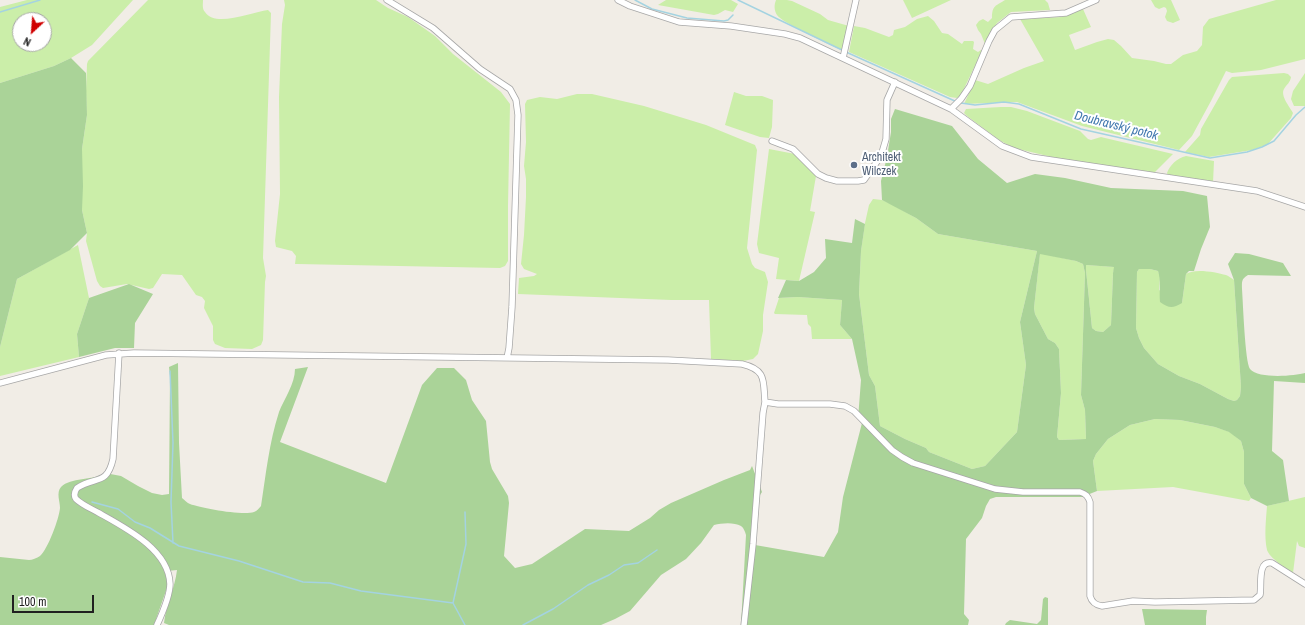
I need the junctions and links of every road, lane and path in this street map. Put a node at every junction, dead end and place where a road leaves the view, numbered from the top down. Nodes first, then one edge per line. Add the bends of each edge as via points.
1 (386, 0) edge
2 (618, 0) edge
3 (856, 0) edge
4 (1096, 0) edge
5 (843, 58) junction
6 (895, 82) junction
7 (951, 110) junction
8 (772, 141) dead end
9 (1305, 206) edge
10 (119, 353) junction
11 (507, 358) junction
12 (0, 382) edge
13 (765, 402) junction
14 (1305, 584) edge
15 (157, 625) edge
16 (744, 625) edge

1 - 11 street via 433,28 480,69 510,89 516,100 518,114 512,307
2 - 5 street via 679,22 785,34 800,38
3 - 5 street
4 - 7 street via 1066,13 1011,17 995,30 970,86
5 - 6 street
6 - 7 street
6 - 8 street via 887,100 886,139 881,156 864,180 837,181 826,178 818,174 793,150
7 - 9 street via 1002,146 1032,157 1257,191
10 - 11 street
10 - 12 street
10 - 15 street via 111,469 105,476 83,483 74,495 81,503 152,547 162,560 170,586
11 - 13 street via 668,360 742,364 753,367 762,376
13 - 14 street via 844,406 854,411 902,458 995,489 1085,494 1090,502 1090,596 1097,605 1133,601 1254,600 1260,595 1262,569 1268,562
13 - 16 street

